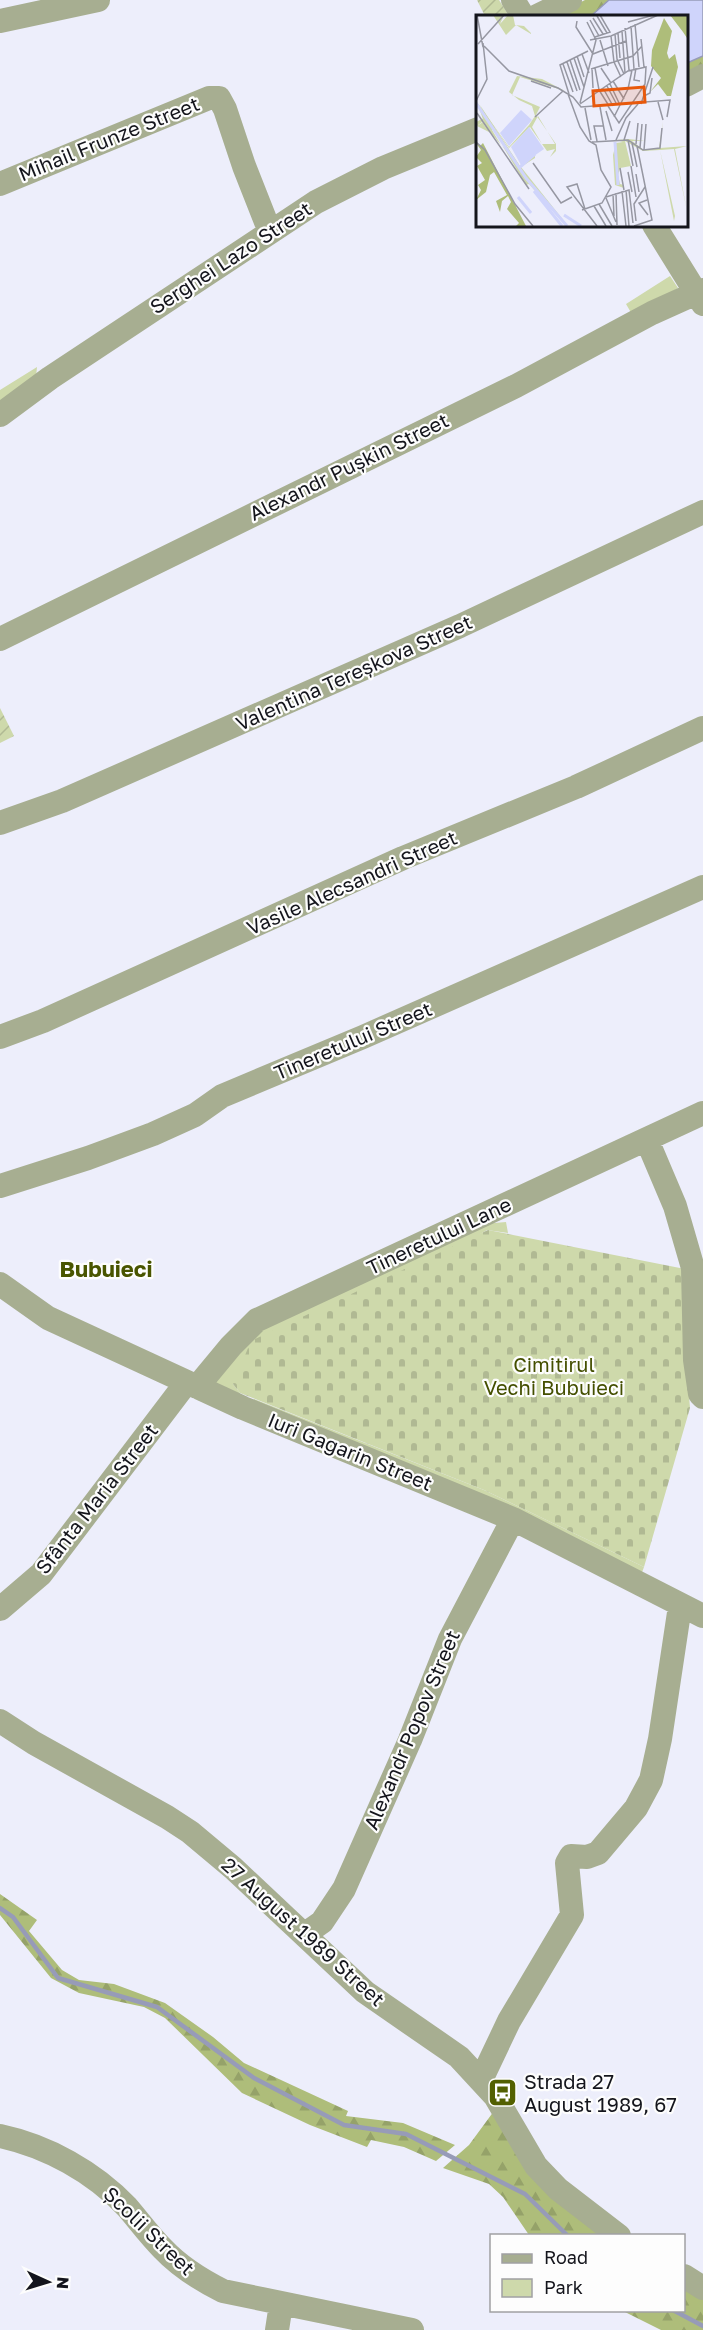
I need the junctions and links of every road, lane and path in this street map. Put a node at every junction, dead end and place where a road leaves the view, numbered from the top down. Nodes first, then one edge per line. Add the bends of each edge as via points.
1 (99, 0) edge
2 (513, 0) edge
3 (570, 0) edge
4 (522, 15) edge
5 (539, 15) edge
6 (0, 21) edge
7 (703, 76) edge
8 (688, 84) edge
9 (476, 130) edge
10 (0, 184) edge
11 (655, 226) edge
12 (270, 232) junction
13 (701, 296) edge
14 (0, 415) edge
15 (703, 512) edge
16 (0, 639) edge
17 (703, 728) edge
18 (0, 823) edge
19 (703, 887) edge
20 (0, 1037) edge
21 (703, 1113) edge
22 (648, 1140) junction
23 (0, 1186) edge
24 (0, 1284) edge
25 (192, 1385) junction
26 (703, 1397) edge
27 (513, 1519) junction
28 (680, 1606) junction
29 (0, 1609) edge
30 (703, 1616) edge
31 (0, 1720) edge
32 (305, 1934) junction
33 (481, 2080) junction
34 (0, 2136) edge
35 (618, 2234) edge
36 (685, 2277) edge
37 (703, 2288) edge
38 (282, 2304) junction
39 (277, 2330) edge
40 (412, 2330) edge

1 - 6 street
2 - 4 street
3 - 5 street
7 - 8 street
9 - 12 street, Serghei Lazo Street via 383,168 316,202
10 - 12 street, Mihail Frunze Street via 208,98 219,98
11 - 13 street
12 - 14 street, Serghei Lazo Street
13 - 16 street, Alexandr Pușkin Street via 652,314 516,386
15 - 18 street, Valentina Tereșkova Street via 460,626 72,797
17 - 20 street, Vasile Alecsandri Street
19 - 23 street, Tineretului Street via 222,1096 195,1115 153,1134
21 - 22 street, Tineretului Lane
22 - 25 street, Tineretului Lane via 257,1320
22 - 26 street via 675,1206 693,1268 695,1360
24 - 25 street, Iuri Gagarin Street via 48,1318
25 - 27 street, Iuri Gagarin Street
25 - 29 street, Sfânta Maria Street via 41,1574
27 - 28 street, Iuri Gagarin Street
27 - 32 street, Alexandr Popov Street via 450,1639 344,1889 322,1922
28 - 30 street, Iuri Gagarin Street
28 - 33 street via 651,1780 636,1808 598,1853 571,1856 567,1863 572,1915 509,2021
31 - 32 street, 27 August 1989 Street via 190,1832
32 - 33 street, 27 August 1989 Street via 365,1992 459,2057
33 - 35 street, 27 August 1989 Street via 495,2096 536,2166 558,2189
34 - 38 street, Școlii Street via 23,2141 90,2174 126,2206 165,2251 198,2278 223,2291
36 - 37 street
38 - 39 street
38 - 40 street, Școlii Street

